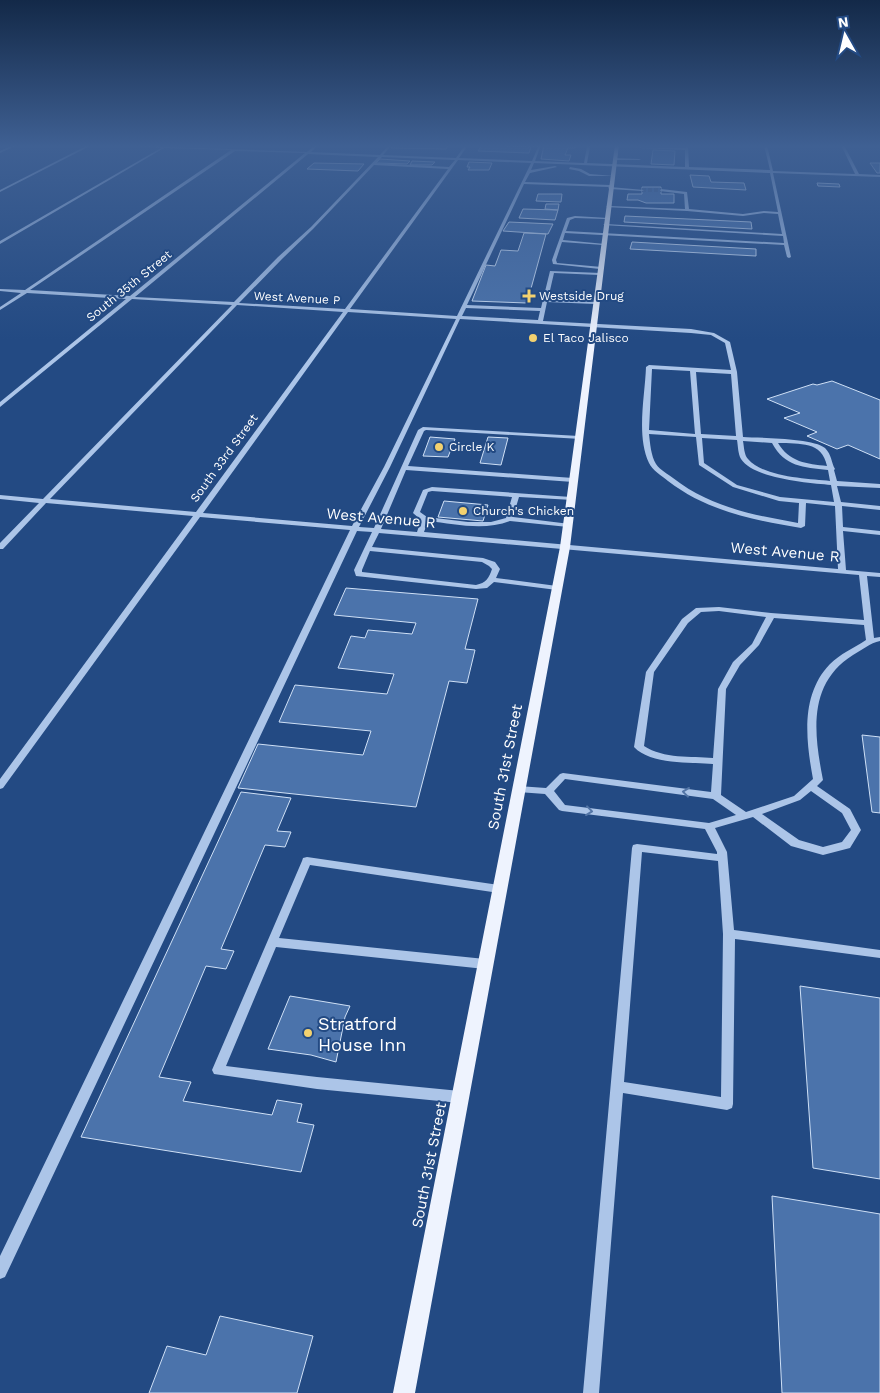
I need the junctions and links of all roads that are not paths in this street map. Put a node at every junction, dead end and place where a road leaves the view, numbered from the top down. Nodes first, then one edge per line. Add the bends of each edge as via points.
1 (56, 210) edge
2 (145, 210) edge
3 (238, 210) edge
4 (329, 210) edge
5 (419, 210) edge
6 (510, 210) edge
7 (608, 210) edge
8 (687, 210) edge
9 (780, 210) edge
10 (781, 213) junction
11 (606, 222) junction
12 (563, 232) junction
13 (604, 235) junction
14 (785, 235) junction
15 (560, 241) junction
16 (0, 243) edge
17 (603, 244) junction
18 (787, 244) junction
19 (790, 257) dead end
20 (599, 271) junction
21 (0, 290) edge
22 (25, 291) junction
23 (130, 298) junction
24 (545, 300) junction
25 (595, 303) junction
26 (235, 304) junction
27 (464, 306) junction
28 (0, 309) edge
29 (346, 310) junction
30 (543, 310) junction
31 (458, 317) junction
32 (540, 322) junction
33 (592, 325) junction
34 (693, 370) junction
35 (734, 372) junction
36 (0, 405) edge
37 (646, 432) junction
38 (697, 436) junction
39 (578, 438) junction
40 (741, 438) junction
41 (774, 441) junction
42 (403, 468) junction
43 (832, 469) junction
44 (573, 480) junction
45 (834, 483) junction
46 (880, 486) edge
47 (516, 495) junction
48 (0, 497) edge
49 (571, 498) junction
50 (44, 501) junction
51 (803, 501) junction
52 (838, 504) junction
53 (880, 508) edge
54 (196, 516) junction
55 (425, 519) junction
56 (509, 519) junction
57 (568, 525) junction
58 (354, 529) junction
59 (840, 529) junction
60 (375, 531) junction
61 (880, 532) edge
62 (420, 535) junction
63 (0, 547) edge
64 (565, 547) junction
65 (368, 549) junction
66 (842, 571) junction
67 (863, 573) junction
68 (880, 575) edge
69 (492, 580) junction
70 (557, 588) junction
71 (771, 615) junction
72 (869, 623) junction
73 (880, 639) edge
74 (870, 641) junction
75 (718, 761) junction
76 (0, 786) edge
77 (811, 786) junction
78 (518, 789) junction
79 (548, 791) junction
80 (716, 796) junction
81 (755, 813) junction
82 (745, 816) junction
83 (709, 826) junction
84 (722, 858) junction
85 (499, 889) junction
86 (730, 934) junction
87 (272, 942) junction
88 (880, 954) edge
89 (485, 964) junction
90 (616, 1087) junction
91 (460, 1097) junction
92 (0, 1272) edge
93 (404, 1393) edge
94 (591, 1393) edge

1 - 16 street
2 - 22 street
3 - 23 street, South 35th Street
4 - 26 street
5 - 29 street, South 33rd Street
6 - 27 street
7 - 11 main road, South 31st Street
8 - 10 street via 743,215
9 - 10 street
10 - 14 street
11 - 12 street via 575,217 568,219
11 - 13 main road, South 31st Street
11 - 14 street
12 - 13 street
12 - 15 street
13 - 17 main road, South 31st Street
13 - 18 street
14 - 18 street
15 - 17 street
15 - 20 street via 554,260 556,264
17 - 20 main road, South 31st Street
18 - 19 street
20 - 24 street via 552,272
20 - 25 main road, South 31st Street
21 - 22 street, West Avenue P
22 - 23 street, West Avenue P
22 - 28 street
23 - 26 street, West Avenue P
23 - 36 street, South 35th Street
24 - 25 street
24 - 30 street
25 - 33 main road, South 31st Street
26 - 29 street, West Avenue P
26 - 50 street
27 - 30 street
27 - 31 street
29 - 31 street, West Avenue P
29 - 54 street, South 33rd Street
30 - 32 street
31 - 32 street, West Avenue P
31 - 58 street
32 - 33 street, West Avenue P
33 - 35 street, West Avenue P via 712,334 727,342
33 - 39 main road, South 31st Street
34 - 35 street
34 - 37 street via 649,368
34 - 38 street
35 - 40 street
37 - 38 street
37 - 51 street via 653,465 673,483 704,501 737,514 801,526
38 - 40 street
38 - 51 street via 701,464 735,486 779,499
39 - 42 street via 425,428 421,430
39 - 44 main road, South 31st Street
40 - 41 street
40 - 45 street via 744,458 757,469 787,478
41 - 43 street via 788,460
41 - 43 street via 805,443 821,448
42 - 44 street
42 - 60 street
43 - 45 street
44 - 49 main road, South 31st Street
45 - 46 street
45 - 52 street
47 - 49 street
47 - 55 street via 432,489 425,491 416,513
47 - 56 street
48 - 50 street, West Avenue R
49 - 57 main road, South 31st Street
50 - 54 street, West Avenue R
50 - 63 street
51 - 52 street
52 - 53 street
52 - 59 street
54 - 58 street, West Avenue R
54 - 76 street, South 33rd Street
55 - 56 street via 491,524
55 - 62 street
56 - 57 street
57 - 64 main road, South 31st Street
58 - 60 street, West Avenue R
58 - 92 street
59 - 61 street
59 - 66 street
60 - 62 street, West Avenue R
60 - 65 street
62 - 64 street, West Avenue R
64 - 66 street, West Avenue R
64 - 70 main road, South 31st Street
65 - 69 street via 483,560 496,569
65 - 69 street via 359,574 476,587
66 - 67 street, West Avenue R
67 - 68 street, West Avenue R
67 - 72 street
69 - 70 street
70 - 78 main road, South 31st Street
71 - 72 street
71 - 75 street via 755,645 736,664 722,689
71 - 75 street via 699,610 686,621 650,672 639,747 646,753 661,757
72 - 74 street
73 - 74 street
74 - 77 street via 832,667 814,696 811,743 818,780
75 - 80 street
77 - 81 street via 797,798
77 - 81 street via 846,811 856,830 846,844 822,851 796,843
78 - 79 street
78 - 85 main road, South 31st Street
80 -> 79 street via 563,776
79 -> 83 street via 562,808
80 - 82 street
81 - 82 street
82 - 83 street
83 - 84 street
84 - 86 street
84 - 90 street via 637,848
85 - 87 street via 307,860
85 - 89 main road, South 31st Street
86 - 88 street
86 - 90 street via 727,1104
87 - 89 street
87 - 91 street via 218,1070
89 - 91 main road, South 31st Street
90 - 94 street
91 - 93 main road, South 31st Street

